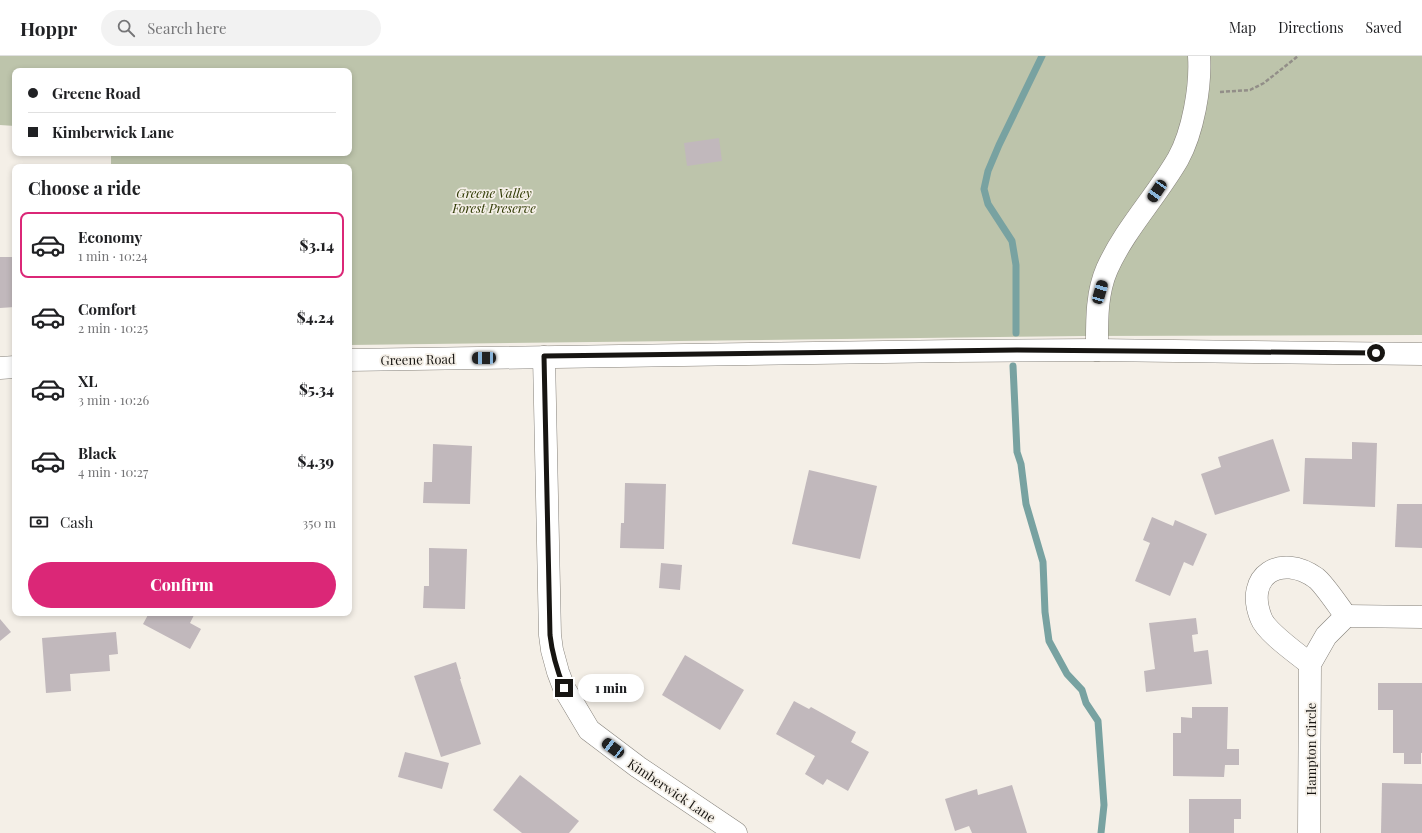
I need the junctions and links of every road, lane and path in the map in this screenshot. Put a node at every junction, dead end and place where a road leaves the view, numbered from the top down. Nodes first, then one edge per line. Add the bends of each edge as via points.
1 (1199, 56) edge
2 (1298, 56) edge
3 (1197, 93) junction
4 (1097, 350) junction
5 (1422, 354) edge
6 (544, 356) junction
7 (352, 360) edge
8 (12, 367) edge
9 (0, 368) edge
10 (1346, 616) junction
11 (1422, 617) edge
12 (1310, 664) junction
13 (736, 833) edge
14 (1309, 833) edge

1 - 3 street
2 - 3 path via 1264,83 1250,90
3 - 4 street via 1187,136 1178,158 1120,245 1107,271 1100,292
4 - 5 street, Greene Road
4 - 6 street, Greene Road
6 - 7 street, Greene Road
6 - 13 street, Kimberwick Lane via 550,635 564,688 589,730 638,767
8 - 9 street
10 - 11 street
10 - 12 street, Hampton Circle via 1326,636
10 - 12 street via 1317,579 1300,569 1277,567 1261,578 1255,595 1261,619 1277,638
12 - 14 street, Hampton Circle

